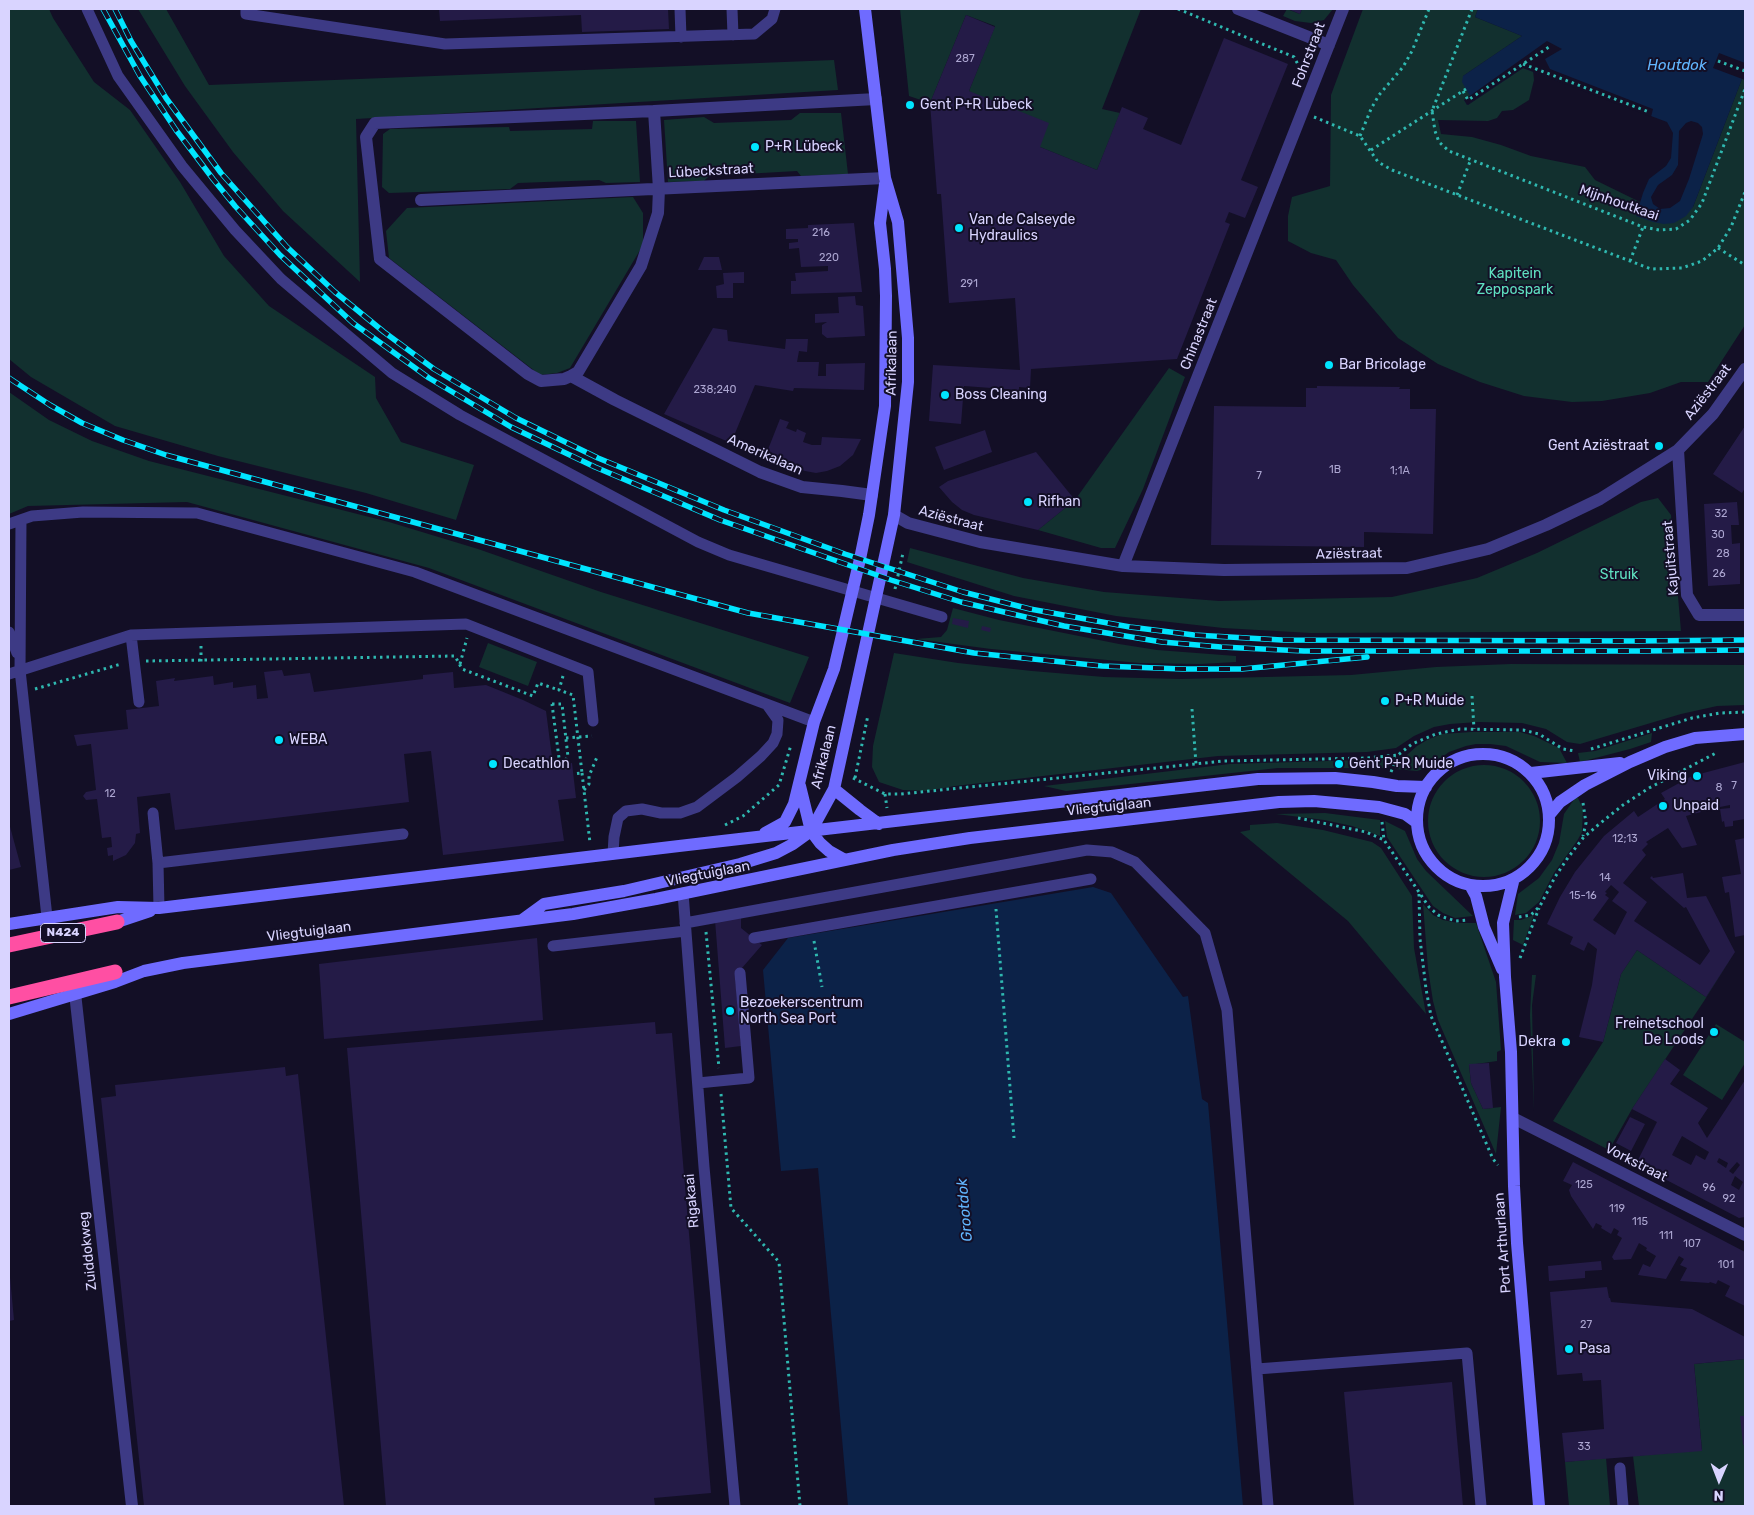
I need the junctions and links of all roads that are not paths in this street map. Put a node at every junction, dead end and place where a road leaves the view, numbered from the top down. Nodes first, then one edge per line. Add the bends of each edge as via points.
1 (87, 9) edge
2 (246, 9) edge
3 (680, 9) edge
4 (732, 9) edge
5 (775, 9) edge
6 (865, 9) edge
7 (1238, 9) edge
8 (1343, 9) edge
9 (733, 35) junction
10 (682, 37) junction
11 (1329, 45) junction
12 (876, 99) junction
13 (654, 111) junction
14 (1303, 113) joint
15 (885, 178) junction
16 (659, 189) junction
17 (421, 200) dead end
18 (1745, 369) edge
19 (571, 376) junction
20 (1678, 450) junction
21 (872, 495) junction
22 (894, 515) junction
23 (21, 520) junction
24 (9, 524) edge
25 (1123, 566) junction
26 (852, 591) junction
27 (875, 598) junction
28 (1745, 614) edge
29 (942, 617) dead end
30 (9, 632) edge
31 (131, 635) junction
32 (16, 667) edge
33 (139, 702) dead end
34 (767, 705) junction
35 (593, 721) dead end
36 (814, 722) junction
37 (1745, 734) edge
38 (1630, 762) junction
39 (1531, 773) junction
40 (799, 783) junction
41 (1426, 787) junction
42 (834, 788) junction
43 (153, 814) dead end
44 (1550, 814) junction
45 (1416, 822) junction
46 (879, 824) junction
47 (811, 831) junction
48 (403, 834) dead end
49 (759, 836) junction
50 (613, 854) junction
51 (845, 860) junction
52 (158, 863) junction
53 (1091, 878) dead end
54 (1513, 882) junction
55 (1470, 885) junction
56 (683, 893) junction
57 (159, 908) junction
58 (117, 914) junction
59 (47, 917) junction
60 (520, 921) junction
61 (9, 924) edge
62 (686, 927) junction
63 (754, 938) dead end
64 (9, 945) edge
65 (553, 946) dead end
66 (144, 971) junction
67 (114, 972) joint
68 (740, 973) dead end
69 (1505, 977) junction
70 (75, 993) junction
71 (9, 997) edge
72 (9, 1014) edge
73 (698, 1083) junction
74 (1513, 1118) junction
75 (1745, 1235) edge
76 (1257, 1369) junction
77 (1620, 1468) dead end
78 (132, 1506) edge
79 (735, 1506) edge
80 (1268, 1506) edge
81 (1481, 1506) edge
82 (1539, 1506) edge
83 (1623, 1506) edge

1 - 26 lane via 118,76 182,166 212,202 281,279 392,373 460,415 698,542 729,555
2 - 10 lane via 246,14 446,44
3 - 10 lane
4 - 9 lane
5 - 9 lane via 772,19 754,34
6 - 12 main road, Afrikalaan / N424
7 - 11 street
8 - 11 street, Fohrstraat
9 - 10 lane
11 - 14 street, Fohrstraat
12 - 13 street
12 - 15 main road, Afrikalaan / N424
13 - 16 street, Lübeckstraat
13 - 19 street via 375,123 366,137 380,259 528,374 541,381
14 - 25 street, Chinastraat
15 - 16 street, Lübeckstraat
15 - 21 main road, Afrikalaan / N424 via 880,223 886,296 885,406
15 - 22 main road, Afrikalaan / N424 via 898,222 908,338 908,382
16 - 17 street
16 - 19 street via 658,214 641,266 578,372
18 - 20 street, Aziëstraat via 1713,414
19 - 21 street, Amerikalaan via 760,472 802,487
20 - 25 street, Aziëstraat via 1600,499 1546,526 1488,549 1407,568 1224,570
20 - 28 street, Kajuitstraat via 1687,596 1699,615
21 - 26 main road, Afrikalaan / N424
22 - 25 street, Aziëstraat via 980,542
22 - 27 main road, Afrikalaan / N424
23 - 24 lane
23 - 32 lane
23 - 34 lane via 32,516 83,512 197,513 415,572
26 - 27 lane
26 - 36 main road, Afrikalaan / N424 via 834,669
27 - 29 lane
27 - 42 main road, Afrikalaan / N424
30 - 32 lane
31 - 32 lane
31 - 33 lane
31 - 35 lane via 466,624 588,672
32 - 59 lane via 23,697
34 - 36 lane
34 - 50 lane via 778,720 777,734 761,756 697,807 680,813 642,809 626,811 618,818
36 - 40 main road, Afrikalaan / N424
37 - 38 main road via 1695,738
38 - 39 main road
38 - 44 main road via 1578,789
39 - 41 main road via 1505,757 1469,755 1437,772
39 - 44 main road via 1545,795
40 - 47 main road, Afrikalaan / N424
40 - 49 main road, N424 via 785,822
41 - 45 main road via 1419,802
41 - 46 main road, Vliegtuiglaan via 1335,778 1258,780
42 - 46 main road
42 - 47 main road, Afrikalaan / N424
43 - 52 lane
44 - 54 main road via 1548,834 1541,853
45 - 51 main road, Vliegtuiglaan via 1404,814 1379,808 1279,802 970,838
45 - 55 main road via 1426,854 1453,879
46 - 47 main road, Vliegtuiglaan
47 - 49 main road, Vliegtuiglaan
47 - 51 main road, N424 via 829,851
47 - 60 main road, N424 via 776,853 754,860 624,891 544,904
48 - 52 lane
49 - 50 main road, Vliegtuiglaan / N424
50 - 57 main road, Vliegtuiglaan / N424
51 - 56 main road, Vliegtuiglaan
52 - 57 lane
53 - 63 lane
54 - 55 main road
54 - 69 main road, Port Arthurlaan via 1503,924
55 - 69 main road, Port Arthurlaan
56 - 60 main road, Vliegtuiglaan
56 - 62 lane, Rigakaai
57 - 58 main road, N424
58 - 59 main road, N424
58 - 64 highway, N424
59 - 61 main road, N424
60 - 66 main road, Vliegtuiglaan / N424 via 272,951
62 - 65 lane
62 - 73 lane, Rigakaai
62 - 76 lane via 705,919 1087,850 1112,852 1135,862 1205,933 1227,1010
66 - 67 main road, N424
66 - 70 main road, Vliegtuiglaan / N424
67 - 71 highway, N424
68 - 73 lane via 749,1078
69 - 74 main road, Port Arthurlaan
70 - 72 main road, Vliegtuiglaan / N424
70 - 78 street, Zuiddokweg
73 - 79 lane, Rigakaai
74 - 75 street, Vorkstraat
74 - 82 main road, Port Arthurlaan via 1518,1252
76 - 80 lane
76 - 81 lane via 1467,1353
77 - 83 lane

